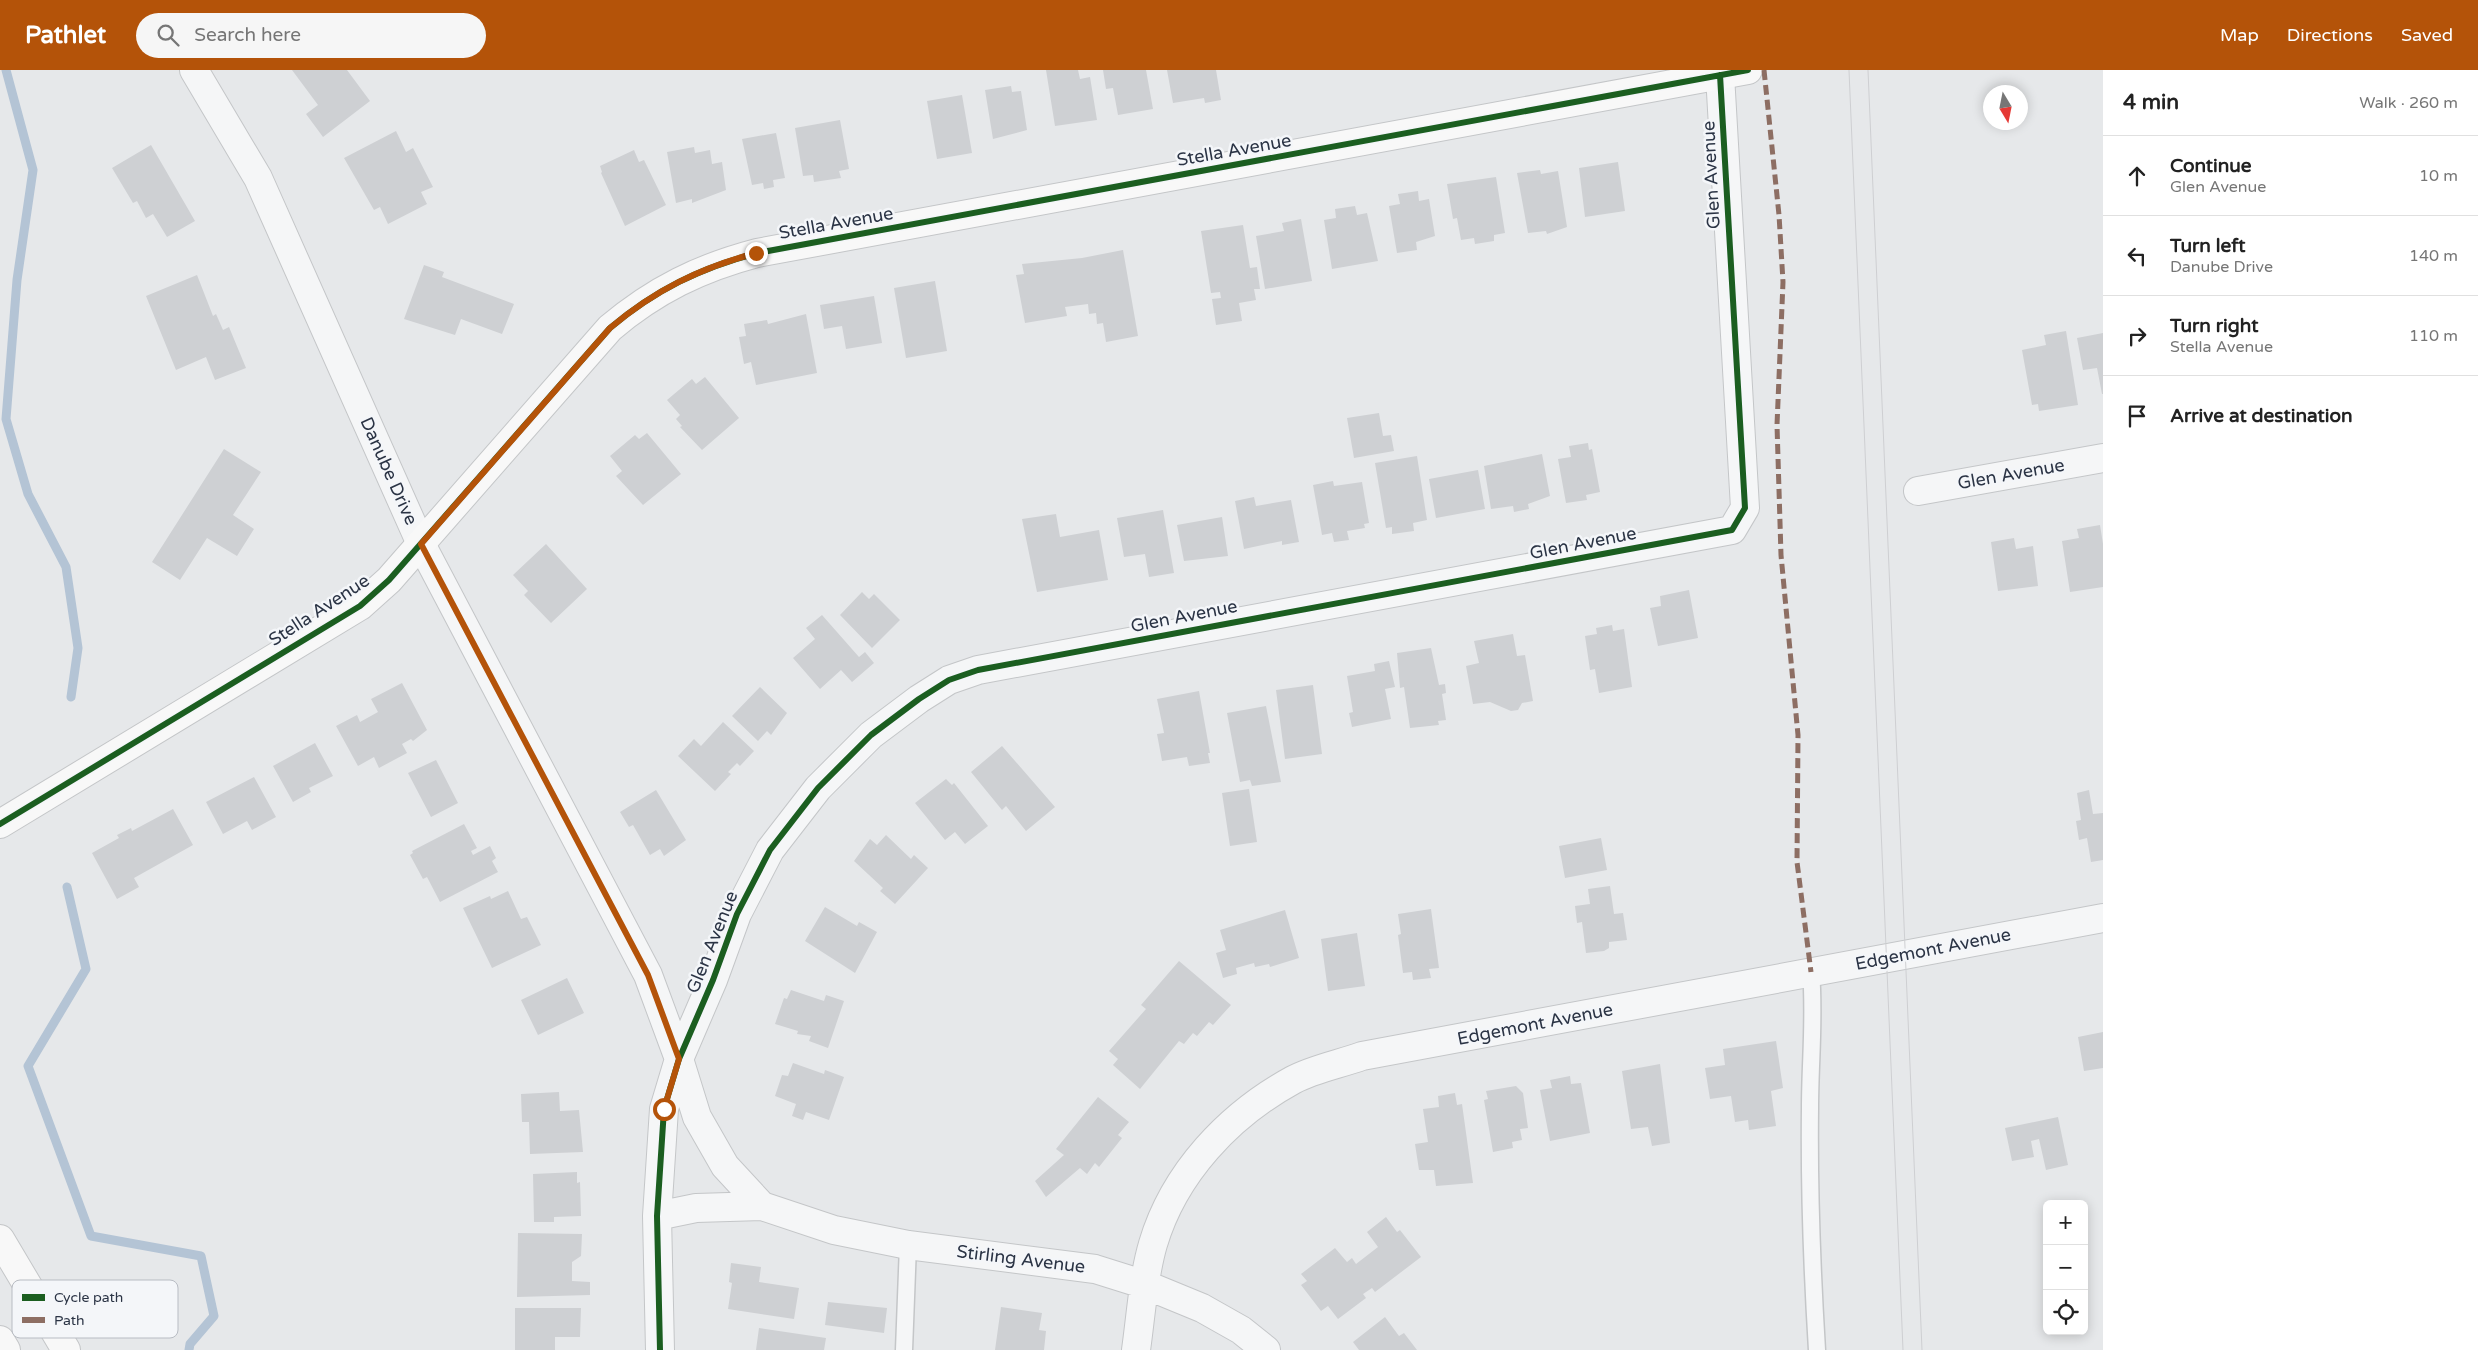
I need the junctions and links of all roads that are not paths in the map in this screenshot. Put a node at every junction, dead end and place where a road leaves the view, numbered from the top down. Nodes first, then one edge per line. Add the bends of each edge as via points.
1 (194, 70) edge
2 (1748, 70) edge
3 (1720, 75) junction
4 (2103, 458) edge
5 (1918, 491) dead end
6 (421, 544) junction
7 (0, 824) edge
8 (2103, 918) edge
9 (1811, 972) junction
10 (679, 1059) junction
11 (762, 1206) junction
12 (657, 1216) junction
13 (0, 1239) edge
14 (908, 1245) junction
15 (24, 1280) edge
16 (1146, 1285) junction
17 (59, 1338) edge
18 (0, 1340) edge
19 (6, 1350) edge
20 (66, 1350) edge
21 (660, 1350) edge
22 (904, 1350) edge
23 (1136, 1350) edge
24 (1266, 1350) edge
25 (1817, 1350) edge

1 - 6 street, Danube Drive via 258,178
2 - 3 street, Stella Avenue
3 - 6 street, Stella Avenue via 756,253 722,262 682,279 638,304 610,328
3 - 10 street, Glen Avenue via 1746,508 1732,530 978,670 949,680 872,735 818,788 770,850 737,914
4 - 5 street, Glen Avenue
6 - 7 street, Stella Avenue via 360,606
6 - 10 street, Danube Drive via 648,975
8 - 9 street, Edgemont Avenue
9 - 16 street, Edgemont Avenue via 1362,1056 1294,1079 1247,1110 1201,1153 1172,1198 1153,1244
9 - 25 lane via 1814,1026 1810,1106 1811,1252
10 - 11 street, Stirling Avenue via 697,1117 725,1166
10 - 12 street, Glen Avenue via 664,1109
11 - 12 street, Stirling Avenue via 696,1208
11 - 14 street, Stirling Avenue via 834,1230
12 - 21 street, Glen Avenue
13 - 15 street
14 - 16 street, Stirling Avenue via 1095,1269
14 - 22 lane
16 - 23 street, Edgemont Avenue
16 - 24 street, Stirling Avenue via 1202,1308 1242,1330
17 - 20 street
18 - 19 street

